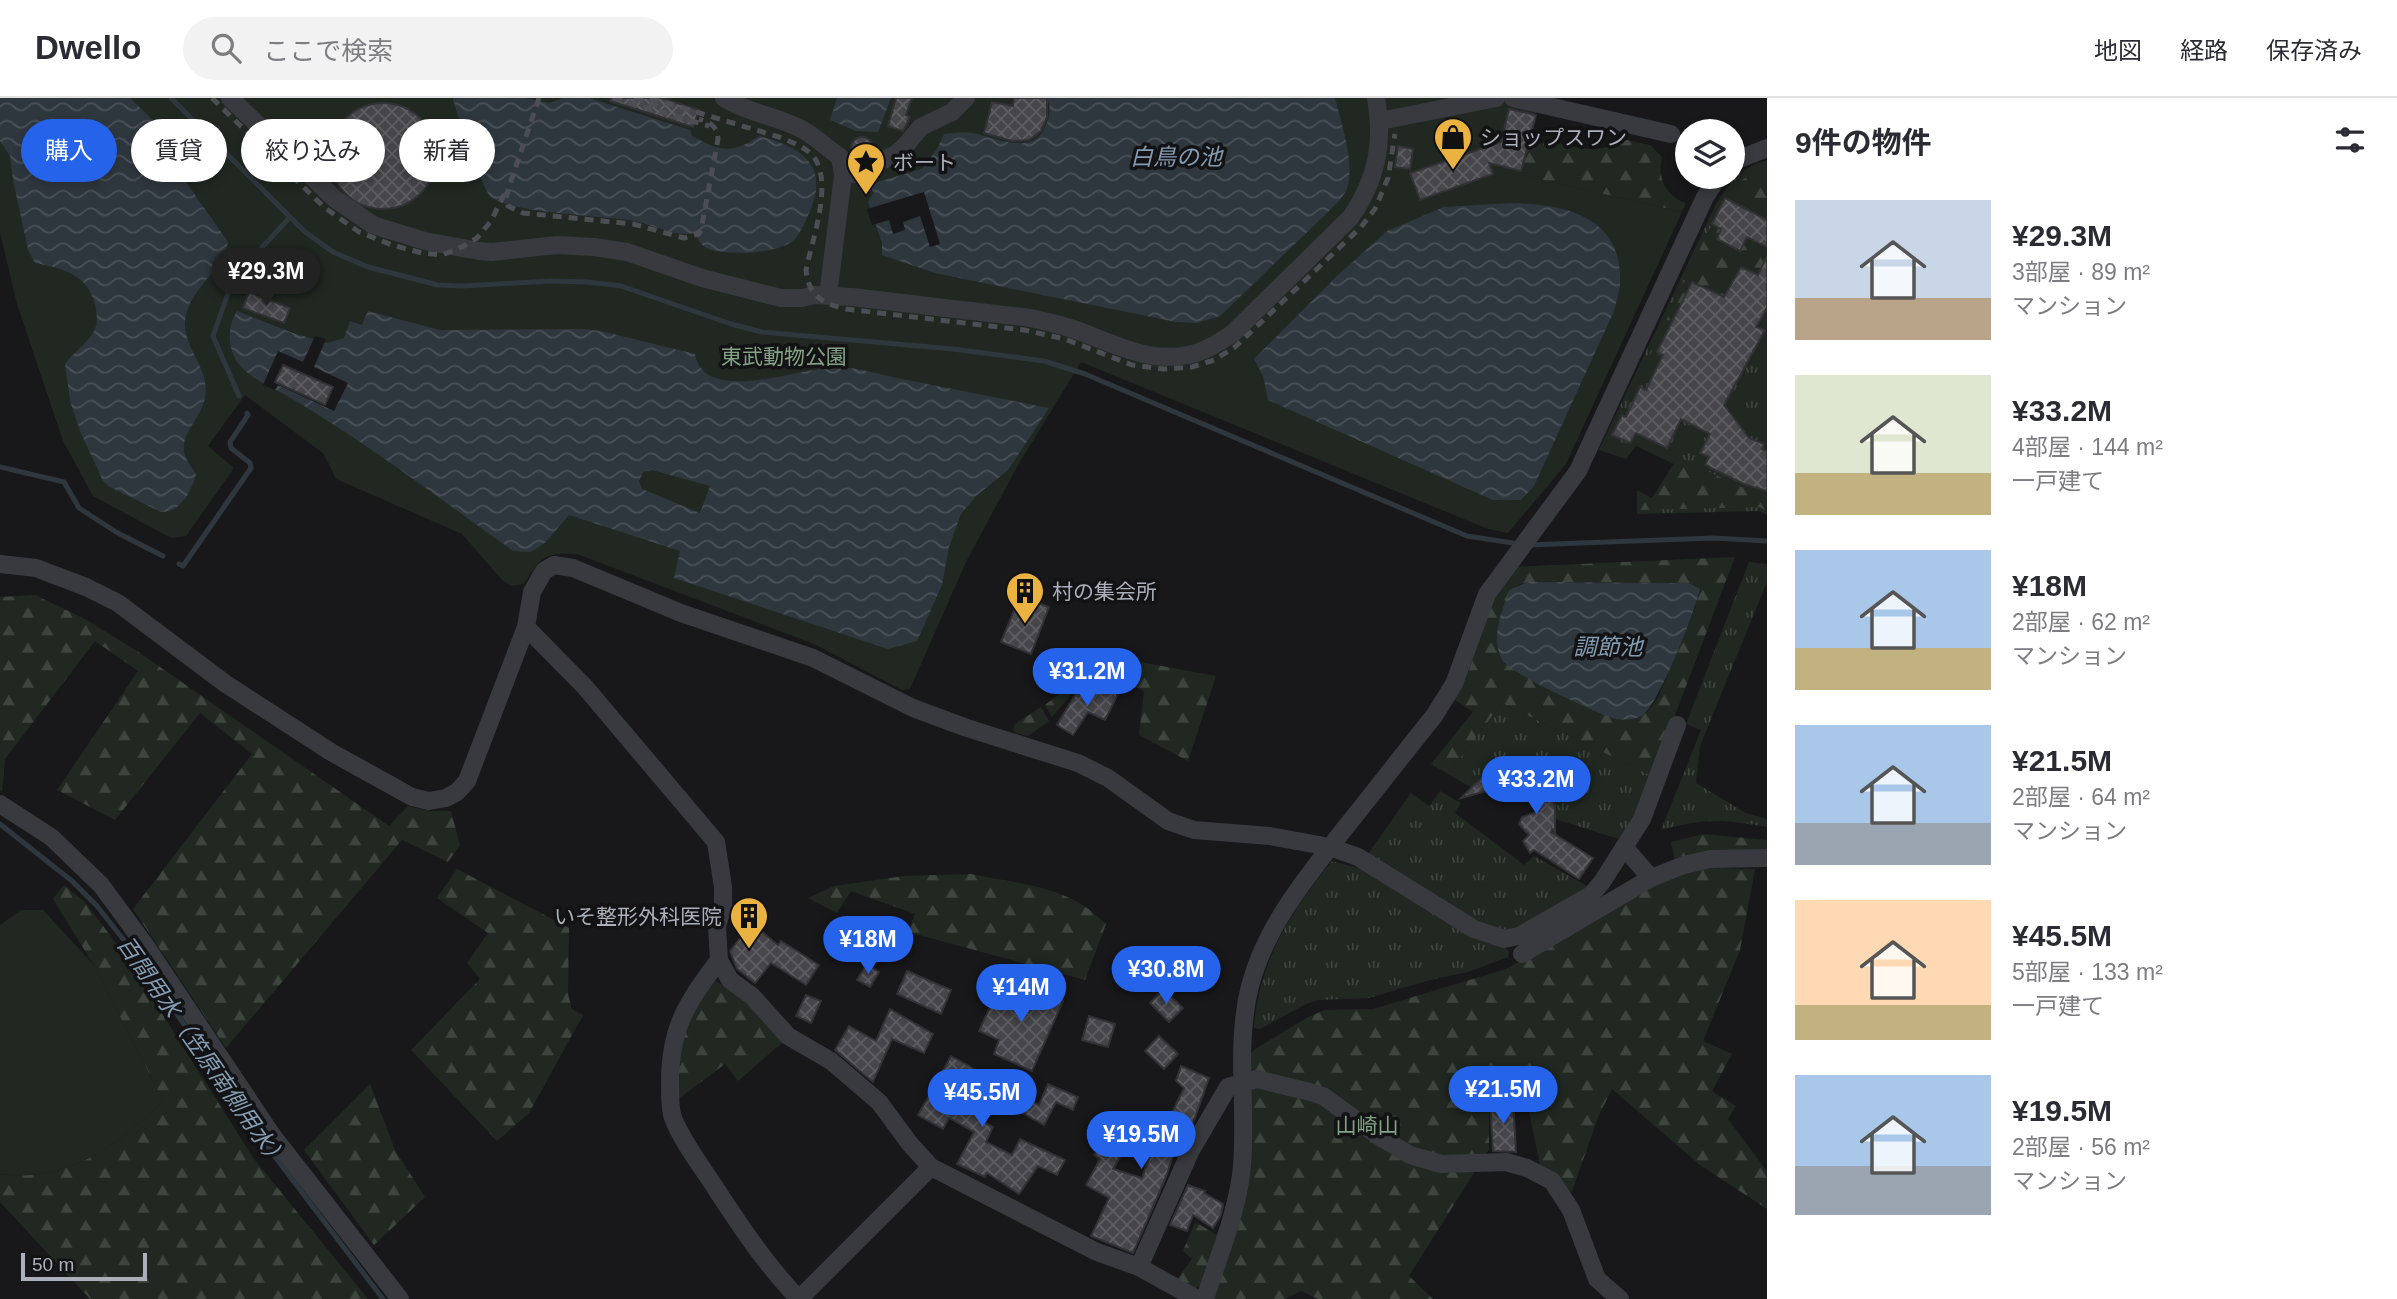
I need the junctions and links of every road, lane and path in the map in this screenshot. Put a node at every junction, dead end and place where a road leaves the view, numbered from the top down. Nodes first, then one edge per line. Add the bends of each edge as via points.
1 (230, 98) edge
2 (724, 98) edge
3 (966, 98) edge
4 (1376, 98) edge
5 (1496, 98) edge
6 (1513, 98) edge
7 (1380, 121) junction
8 (1671, 134) dead end
9 (1767, 148) edge
10 (1745, 157) edge
11 (843, 175) junction
12 (1710, 189) edge
13 (828, 295) junction
14 (0, 564) edge
15 (526, 627) junction
16 (1677, 725) dead end
17 (0, 804) edge
18 (1330, 847) junction
19 (1624, 848) junction
20 (1767, 858) edge
21 (1651, 878) junction
22 (1522, 954) dead end
23 (719, 960) junction
24 (1243, 1081) junction
25 (931, 1167) junction
26 (1139, 1267) junction
27 (400, 1299) edge
28 (799, 1299) edge
29 (1198, 1299) edge
30 (1205, 1299) edge
31 (1620, 1299) edge

1 - 13 street via 335,199 373,225 399,234 479,251 557,246 627,252 781,298
2 - 11 street via 805,131 840,157
3 - 11 street via 951,112 921,127 896,154
4 - 7 street
5 - 7 street
6 - 8 street
7 - 13 street via 1372,180 1351,217 1232,334 1188,355 1144,355 1031,318
9 - 10 street
11 - 13 street
12 - 18 street via 1578,471 1487,594 1454,684 1434,716
14 - 15 street via 36,568 118,603 226,684 331,752 412,797 429,801 446,799 467,781
15 - 18 street via 532,592 544,571 554,565 573,568 681,613 813,658 913,708 1078,762 1168,821 1194,830
15 - 23 street via 585,687 716,842 723,887 717,926
16 - 19 street via 1642,819
17 - 27 street via 51,837 100,885 272,1135
18 - 19 street via 1358,858 1474,929 1504,939 1519,936 1591,895
18 - 24 street via 1281,914 1251,982 1243,1030
19 - 21 street
20 - 21 street via 1698,860
21 - 22 street
23 - 25 street via 730,980 752,996 788,1036 831,1061 879,1102
23 - 28 street via 692,997 673,1039 672,1115 739,1225
24 - 26 street via 1228,1087 1190,1152
24 - 30 street via 1242,1168
24 - 31 street via 1257,1079 1323,1096 1394,1147 1426,1161 1506,1161 1552,1181 1571,1210 1597,1279
25 - 26 street via 1097,1251
25 - 28 street
26 - 29 street

